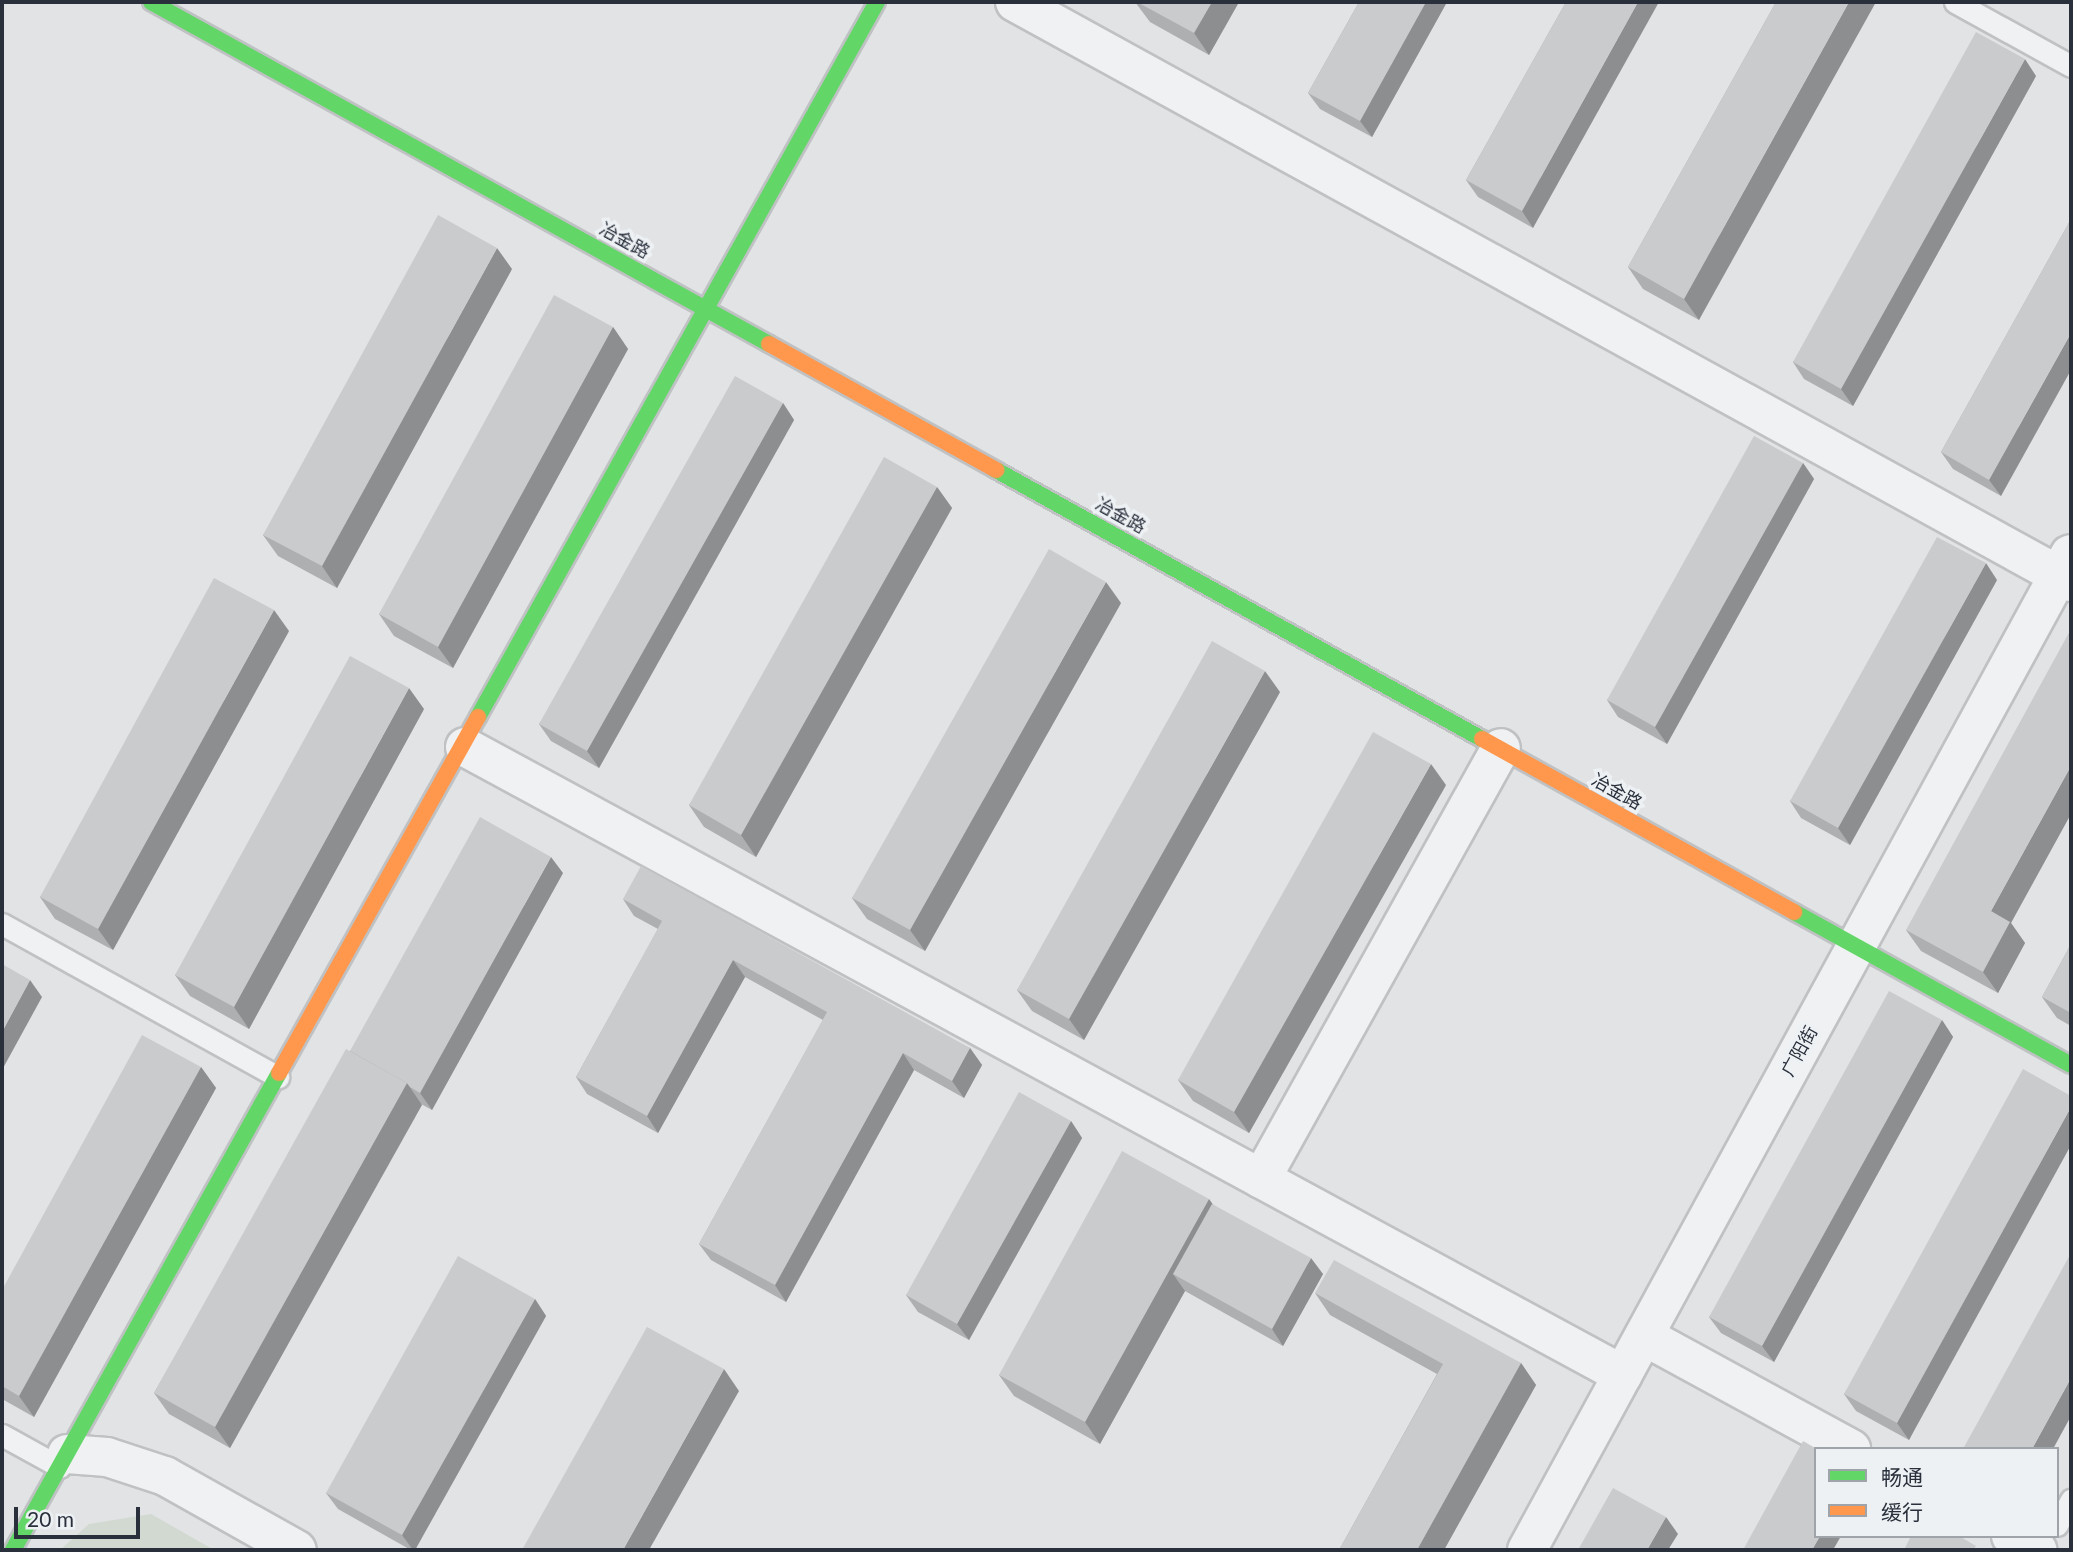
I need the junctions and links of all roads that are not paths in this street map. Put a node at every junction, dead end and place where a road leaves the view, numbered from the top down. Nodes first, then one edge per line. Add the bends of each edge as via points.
1 (151, 2) edge
2 (877, 2) edge
3 (1015, 2) edge
4 (1955, 2) edge
5 (2071, 66) edge
6 (710, 309) junction
7 (2067, 570) edge
8 (465, 747) junction
9 (1501, 748) junction
10 (2, 924) edge
11 (1857, 946) junction
12 (2071, 1065) edge
13 (278, 1077) junction
14 (1261, 1179) junction
15 (1644, 1336) junction
16 (1623, 1375) junction
17 (2, 1435) edge
18 (1847, 1447) edge
19 (63, 1460) junction
20 (2071, 1500) edge
21 (2059, 1521) edge
22 (2015, 1538) edge
23 (13, 1550) edge
24 (297, 1550) edge
25 (1527, 1550) edge
26 (2037, 1550) edge

1 - 6 street, 冶金路
2 - 6 street
3 - 7 street
4 - 5 lane
6 - 8 street
6 - 9 street, 冶金路
7 - 11 street, 广阳街
8 - 13 street
8 - 14 street
9 - 11 street, 冶金路
9 - 14 street
10 - 13 lane
11 - 12 street, 冶金路
11 - 15 street, 广阳街
13 - 19 street
14 - 16 street
15 - 16 street, 广阳街
15 - 18 street
16 - 25 street, 广阳街
17 - 19 lane
19 - 23 street
19 - 24 street via 107,1457 165,1476
20 - 21 lane
22 - 26 street

